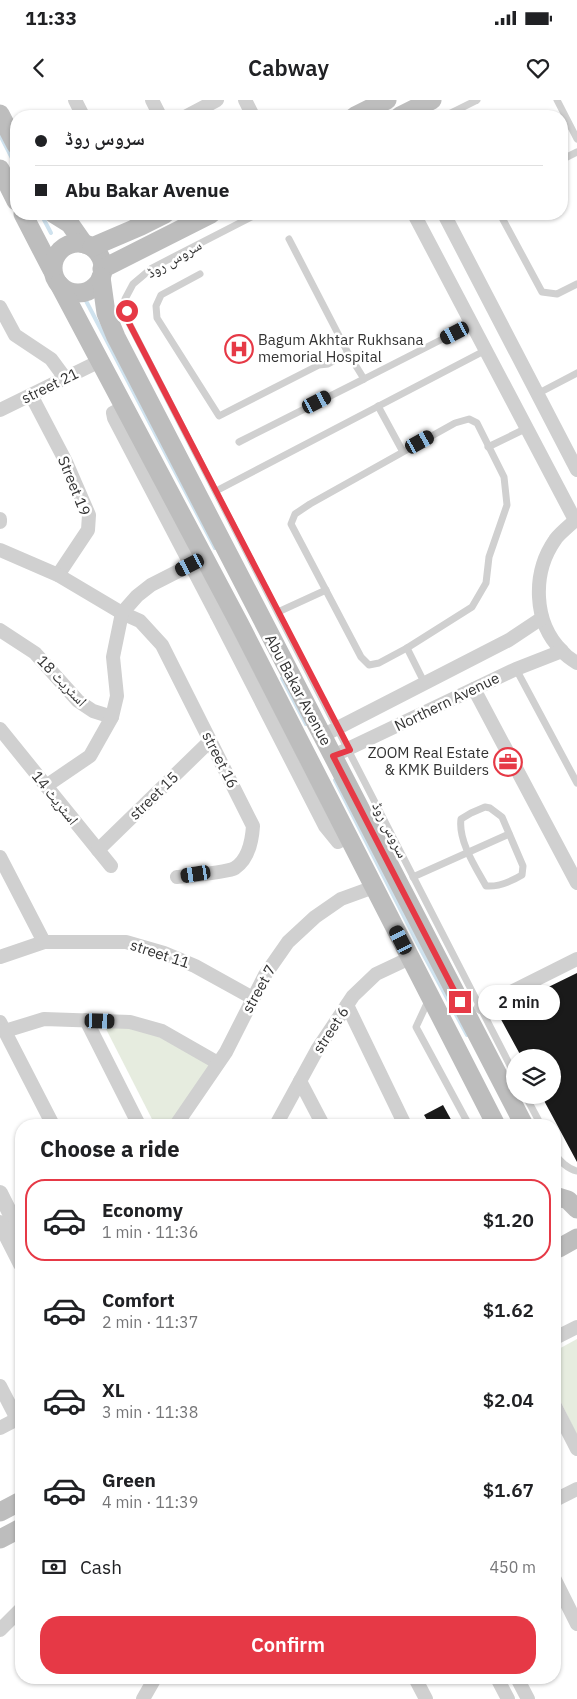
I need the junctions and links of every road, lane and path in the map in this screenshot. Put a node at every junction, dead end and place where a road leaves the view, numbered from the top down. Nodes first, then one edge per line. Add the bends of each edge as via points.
1 (218, 100) edge
2 (387, 100) edge
3 (432, 100) edge
4 (477, 100) edge
5 (199, 110) edge
6 (367, 110) edge
7 (412, 110) edge
8 (457, 110) edge
9 (0, 114) edge
10 (568, 121) edge
11 (10, 133) edge
12 (577, 138) edge
13 (0, 169) edge
14 (10, 189) edge
15 (26, 220) edge
16 (64, 220) edge
17 (138, 220) edge
18 (200, 220) edge
19 (245, 220) edge
20 (417, 220) edge
21 (451, 220) edge
22 (503, 220) edge
23 (289, 239) dead end
24 (88, 246) junction
25 (101, 273) junction
26 (200, 274) dead end
27 (56, 278) junction
28 (577, 284) edge
29 (0, 307) edge
30 (472, 324) junction
31 (486, 350) junction
32 (348, 353) junction
33 (100, 361) junction
34 (577, 373) edge
35 (66, 378) junction
36 (364, 378) junction
37 (538, 394) junction
38 (31, 395) junction
39 (378, 406) junction
40 (0, 410) edge
41 (527, 428) junction
42 (239, 442) dead end
43 (488, 447) junction
44 (403, 452) junction
45 (577, 470) edge
46 (216, 491) junction
47 (576, 519) edge
48 (0, 550) edge
49 (197, 561) junction
50 (58, 575) junction
51 (326, 590) junction
52 (278, 612) junction
53 (122, 613) junction
54 (542, 618) junction
55 (0, 630) edge
56 (406, 648) junction
57 (562, 652) junction
58 (577, 664) edge
59 (516, 669) junction
60 (425, 684) junction
61 (474, 689) junction
62 (112, 717) junction
63 (0, 729) edge
64 (330, 733) junction
65 (210, 742) junction
66 (341, 753) junction
67 (577, 783) edge
68 (46, 786) junction
69 (509, 834) junction
70 (98, 850) junction
71 (468, 851) junction
72 (0, 857) edge
73 (111, 866) dead end
74 (177, 877) dead end
75 (414, 877) junction
76 (577, 883) edge
77 (374, 887) junction
78 (44, 942) junction
79 (0, 956) edge
80 (410, 958) junction
81 (577, 959) edge
82 (430, 996) junction
83 (254, 998) junction
84 (347, 1005) junction
85 (481, 1008) junction
86 (86, 1020) junction
87 (2, 1027) edge
88 (506, 1057) edge
89 (218, 1063) junction
90 (300, 1080) junction
91 (530, 1104) edge
92 (49, 1119) edge
93 (136, 1119) edge
94 (180, 1119) edge
95 (279, 1119) edge
96 (320, 1119) edge
97 (402, 1119) edge
98 (465, 1119) edge
99 (493, 1119) edge
100 (521, 1119) edge
101 (538, 1119) edge
102 (561, 1160) edge
103 (577, 1171) edge
104 (0, 1194) edge
105 (14, 1225) edge
106 (577, 1238) edge
107 (561, 1246) edge
108 (577, 1327) edge
109 (561, 1335) edge
110 (0, 1386) edge
111 (15, 1411) edge
112 (561, 1419) edge
113 (15, 1420) edge
114 (0, 1428) edge
115 (577, 1449) edge
116 (577, 1489) edge
117 (561, 1497) edge
118 (15, 1504) edge
119 (0, 1512) edge
120 (15, 1531) edge
121 (0, 1539) edge
122 (561, 1592) edge
123 (15, 1615) edge
124 (577, 1624) edge
125 (0, 1630) edge
126 (152, 1684) edge
127 (418, 1684) edge
128 (500, 1684) edge
129 (521, 1684) edge
130 (143, 1699) edge
131 (426, 1699) edge
132 (508, 1699) edge
133 (528, 1699) edge

1 - 5 street
2 - 6 main road
3 - 7 main road
4 - 8 lane
9 - 11 main road
10 - 12 lane
13 - 14 main road
15 - 27 main road, Abu Bakar Avenue
16 - 24 main road
17 - 24 main road
18 - 25 main road
19 - 46 lane, سروس روڈ via 152,268 133,284 125,299 129,323
20 - 30 street
21 - 37 street
22 - 28 lane via 542,292 557,294
23 - 32 lane
24 - 25 main road via 98,253
24 - 27 main road via 76,243 56,255
25 - 27 main road via 96,284 82,292 66,290
25 - 64 main road, Abu Bakar Avenue via 106,313 116,337
26 - 32 lane via 161,295 156,306 157,318 219,416
27 - 33 main road, Abu Bakar Avenue
29 - 35 street via 15,335 51,359
30 - 31 street
30 - 36 lane
31 - 39 lane
31 - 41 street
32 - 36 lane
33 - 35 street, street 21
33 - 49 main road, Abu Bakar Avenue
34 - 37 lane
35 - 38 street, street 21
36 - 42 lane
37 - 45 street
38 - 40 street, street 21
38 - 50 street, Street 19 via 89,515 88,530
39 - 44 lane
39 - 46 lane
41 - 43 lane
41 - 47 street
43 - 44 lane via 477,423 470,419 455,423
43 - 56 lane via 504,477 507,505 489,557 486,583 472,607
44 - 51 lane via 295,514 291,524
46 - 52 lane, سروس روڈ
47 - 54 street via 556,539 543,563 538,590
48 - 50 street, street 16
49 - 53 street via 151,585
49 - 77 main road, Abu Bakar Avenue
50 - 53 street, street 16
51 - 52 lane
51 - 56 lane via 361,657 369,665
52 - 64 lane, سروس روڈ
53 - 62 street via 114,657 117,696
53 - 65 street, street 16 via 140,622 162,645
54 - 57 street
54 - 60 street, Northern Avenue via 509,640
55 - 62 street, اسٹریٹ 18 via 35,653 78,701 93,711
56 - 60 lane
57 - 58 street
57 - 59 street, Northern Avenue
59 - 61 street, Northern Avenue
59 - 67 lane
60 - 64 street, Northern Avenue
61 - 66 street, Northern Avenue
61 - 76 street
62 - 68 street via 90,756
63 - 68 street, اسٹریٹ 14
64 - 66 main road, Abu Bakar Avenue
65 - 70 street, street 15
65 - 74 street, street 16 via 253,826 252,841 234,869
66 - 75 lane, سروس روڈ
66 - 100 main road, Abu Bakar Avenue
68 - 70 street, اسٹریٹ 14
69 - 71 lane
69 - 71 lane via 502,817 490,808 471,812 461,819 460,827
69 - 71 lane via 523,866 522,875 514,879 486,886
70 - 73 street, اسٹریٹ 14
71 - 75 lane
72 - 78 street
75 - 85 lane, سروس روڈ
77 - 80 main road, Abu Bakar Avenue
77 - 83 street, street 7 via 341,899 315,917 288,942
78 - 79 street, street 11
78 - 83 street, street 11 via 126,942 195,966
80 - 82 main road, Abu Bakar Avenue
80 - 84 street, street 6 via 376,974
81 - 85 street
82 - 98 lane via 416,1027
82 - 99 main road, Abu Bakar Avenue
83 - 89 street, street 7
84 - 90 street, street 6
84 - 97 street
85 - 88 lane, سروس روڈ
86 - 87 street via 44,1019
86 - 89 street via 130,1022 162,1032
86 - 93 street
87 - 92 street
89 - 94 street, street 7
90 - 95 street, street 6
90 - 96 street
91 - 101 lane
102 - 103 lane
104 - 105 street
106 - 107 main road
108 - 109 street
110 - 111 street
112 - 115 street
113 - 114 street
116 - 117 street
118 - 119 main road
120 - 121 main road
122 - 124 street
123 - 125 street
126 - 130 street
127 - 131 street
128 - 132 street
129 - 133 street

